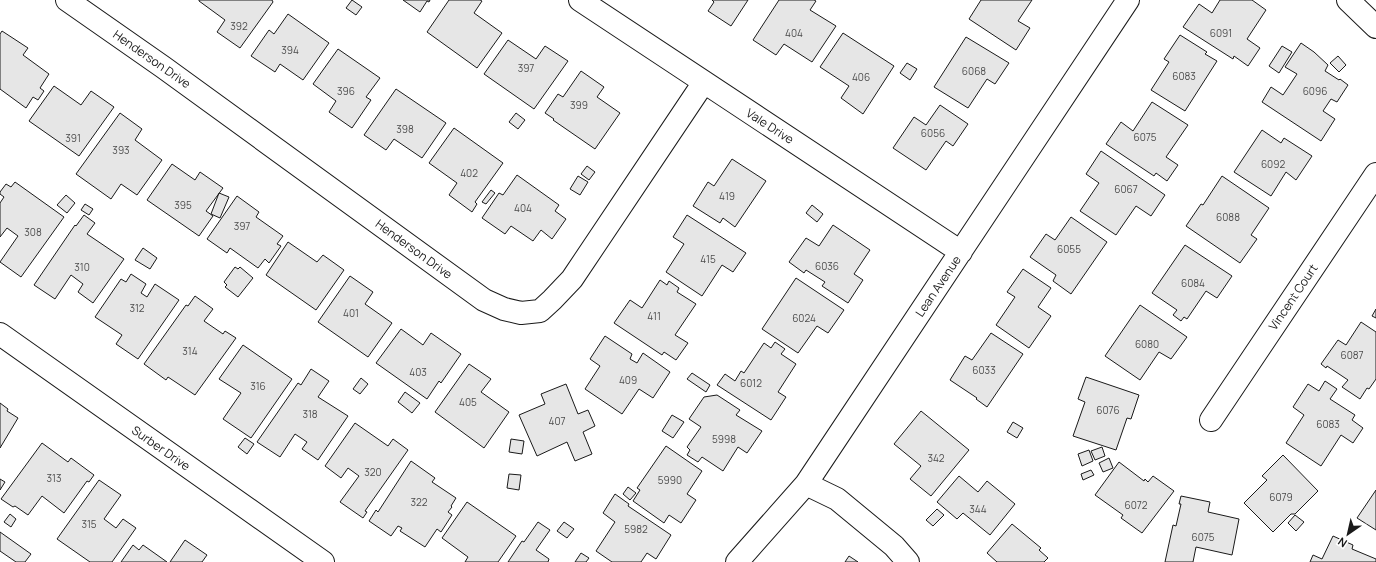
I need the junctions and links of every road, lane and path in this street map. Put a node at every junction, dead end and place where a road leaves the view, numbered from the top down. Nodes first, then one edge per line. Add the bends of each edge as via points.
1 (67, 0) edge
2 (580, 0) edge
3 (1128, 0) edge
4 (1348, 0) edge
5 (1376, 27) edge
6 (704, 82) junction
7 (1376, 174) edge
8 (961, 252) junction
9 (0, 334) edge
10 (1211, 420) dead end
11 (806, 484) junction
12 (323, 562) edge
13 (737, 562) edge
14 (908, 562) edge

1 - 6 street, Henderson Drive via 484,300 521,313 540,311 572,279
2 - 6 street, Vale Drive
3 - 8 street, Lean Avenue
4 - 5 street
6 - 8 street, Vale Drive
7 - 10 street, Vincent Court
8 - 11 street, Lean Avenue
9 - 12 street, Surber Drive
11 - 13 street, Lean Avenue
11 - 14 street via 837,499 894,546

